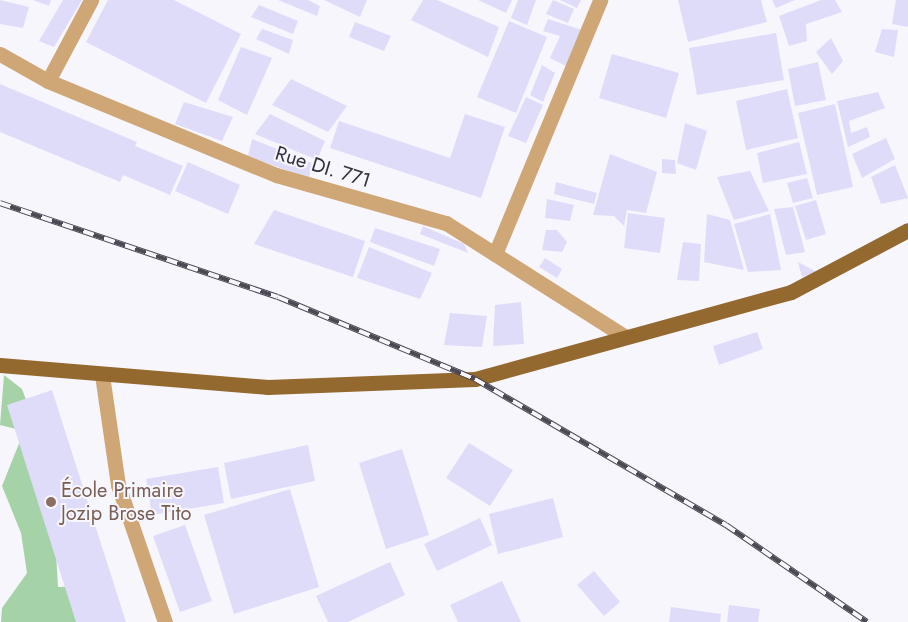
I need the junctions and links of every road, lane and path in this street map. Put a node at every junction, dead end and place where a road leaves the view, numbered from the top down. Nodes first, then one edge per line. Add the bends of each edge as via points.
1 (91, 0) edge
2 (600, 0) edge
3 (0, 54) edge
4 (48, 81) junction
5 (908, 230) edge
6 (495, 254) junction
7 (624, 336) junction
8 (0, 365) edge
9 (102, 375) junction
10 (164, 622) edge

1 - 4 street
2 - 6 street
3 - 4 street, Rue DI. 771
4 - 6 street, Rue DI. 771 via 276,175 446,223
5 - 7 main road via 791,292
6 - 7 street, Rue DI. 771
7 - 9 main road via 475,379 268,387
8 - 9 main road
9 - 10 street via 118,485

